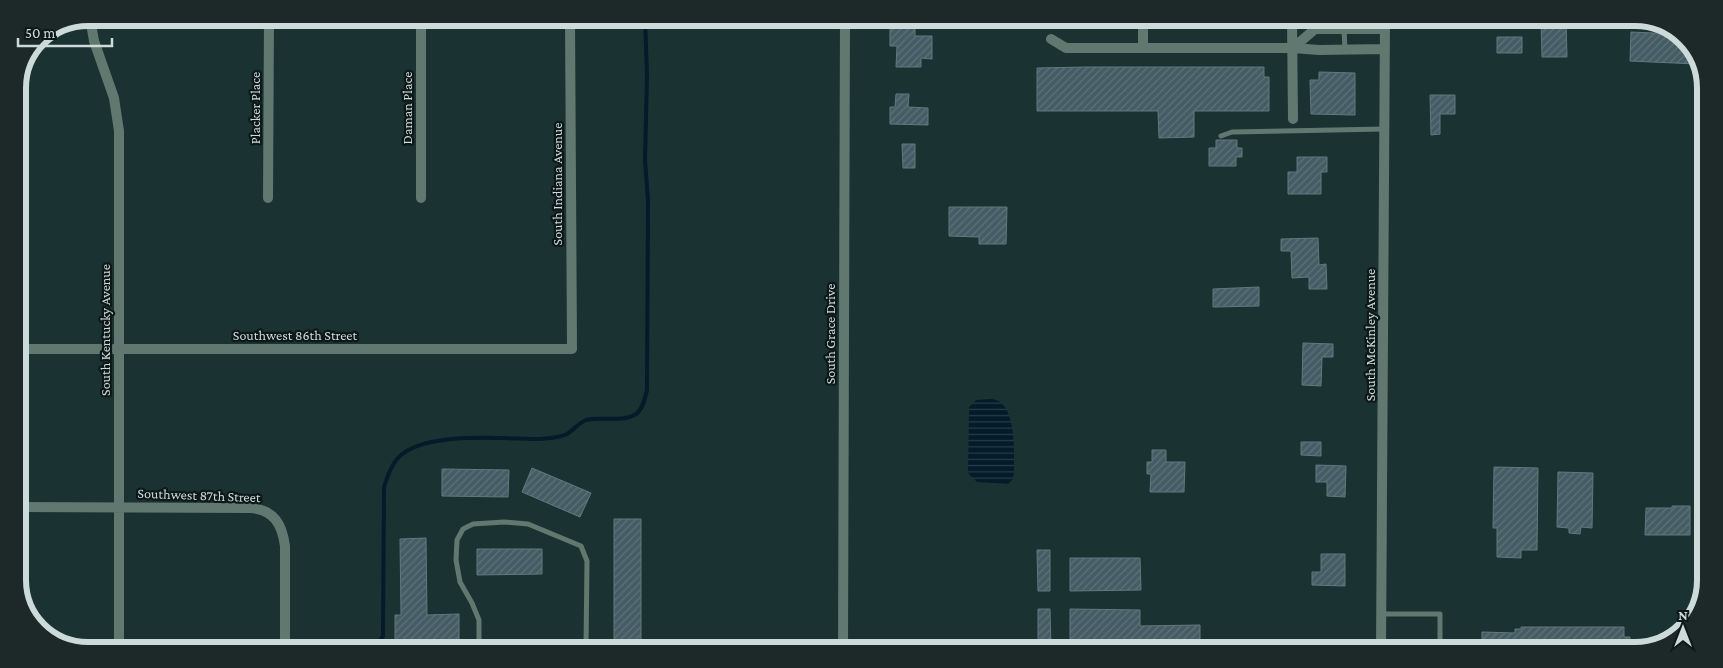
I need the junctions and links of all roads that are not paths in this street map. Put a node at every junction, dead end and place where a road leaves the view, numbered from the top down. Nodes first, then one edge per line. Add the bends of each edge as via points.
1 (91, 26) edge
2 (269, 26) edge
3 (421, 26) edge
4 (570, 26) edge
5 (845, 26) edge
6 (1143, 26) edge
7 (1292, 26) edge
8 (1375, 26) edge
9 (1385, 26) edge
10 (1344, 29) junction
11 (1052, 39) dead end
12 (1143, 48) junction
13 (1292, 48) junction
14 (1385, 49) junction
15 (1345, 50) junction
16 (1293, 119) dead end
17 (1385, 129) junction
18 (1221, 136) dead end
19 (268, 198) dead end
20 (421, 198) dead end
21 (118, 348) junction
22 (26, 349) edge
23 (572, 349) joint
24 (26, 507) edge
25 (119, 507) junction
26 (1382, 614) junction
27 (119, 642) edge
28 (285, 642) edge
29 (479, 642) edge
30 (586, 642) edge
31 (843, 642) edge
32 (1381, 642) edge
33 (1440, 642) edge

1 - 21 street, South Kentucky Avenue via 114,98 119,126
2 - 19 street, Placker Place
3 - 20 street, Daman Place
4 - 23 street, South Indiana Avenue
5 - 31 street, South Grace Drive
6 - 12 street
7 - 13 street
8 - 10 street
9 - 14 street, South McKinley Avenue
10 - 13 street via 1316,29
10 - 15 lane
11 - 12 street via 1066,48
12 - 13 street
13 - 15 street
13 - 16 street
14 - 15 street
14 - 17 street, South McKinley Avenue
17 - 18 lane via 1232,132
17 - 26 street, South McKinley Avenue
21 - 22 street, Southwest 86th Street
21 - 23 street, Southwest 86th Street
21 - 25 street, South Kentucky Avenue
24 - 25 street, Southwest 87th Street
25 - 27 street, South Kentucky Avenue
25 - 28 street, Southwest 87th Street via 251,508 268,512 277,521 284,538
26 - 32 street, South McKinley Avenue
26 - 33 lane via 1440,614
29 - 30 lane via 478,620 460,582 457,540 463,529 473,524 504,522 528,524 581,546 587,561

